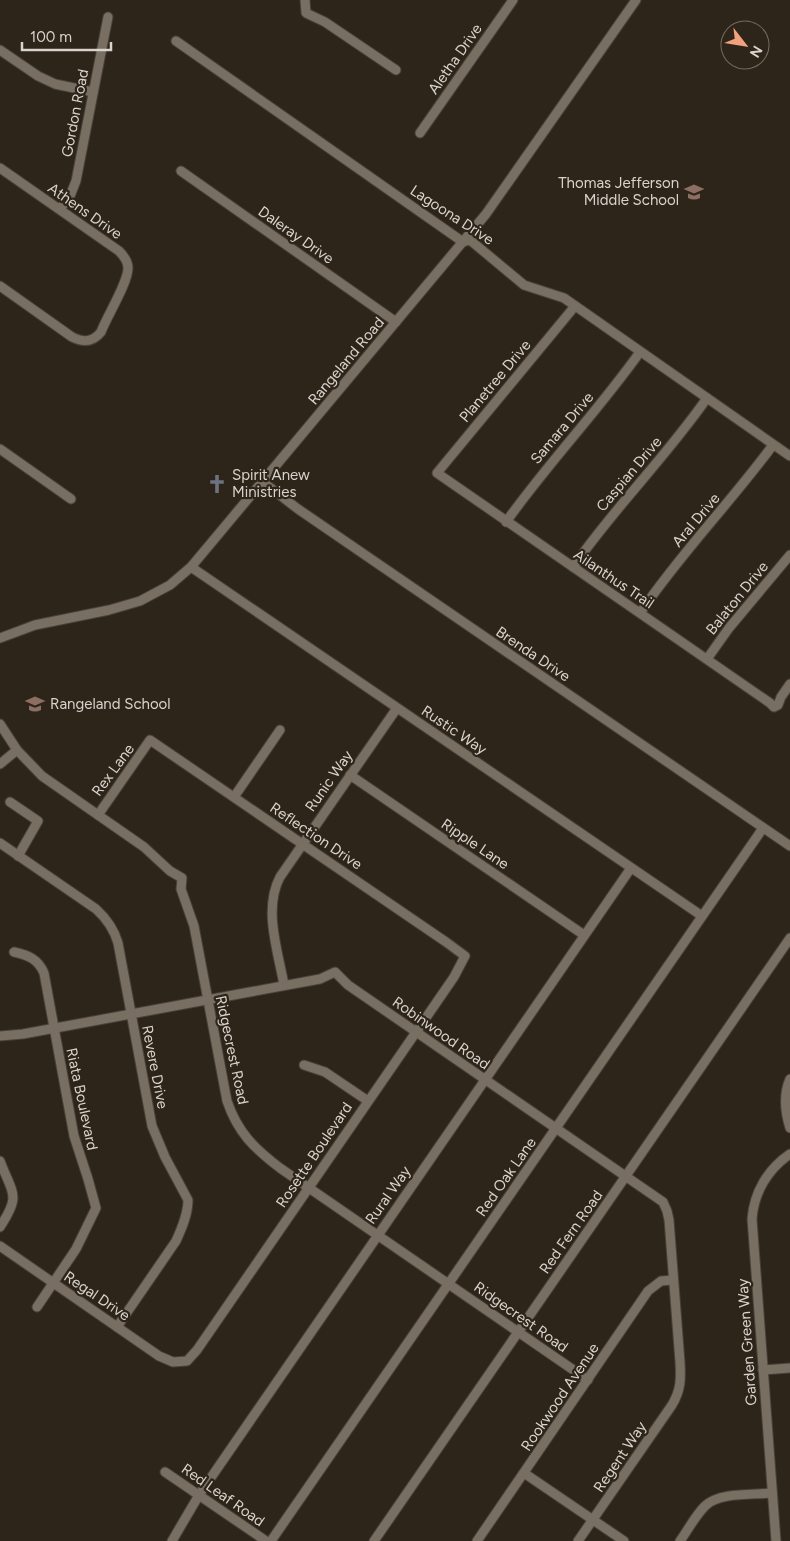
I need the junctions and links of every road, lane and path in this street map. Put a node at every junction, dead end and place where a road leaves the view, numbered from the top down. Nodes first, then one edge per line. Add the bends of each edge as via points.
1 (304, 0) edge
2 (513, 0) edge
3 (636, 0) edge
4 (108, 17) dead end
5 (176, 41) dead end
6 (0, 50) edge
7 (396, 70) dead end
8 (93, 92) junction
9 (420, 133) dead end
10 (0, 168) edge
11 (181, 171) dead end
12 (60, 209) junction
13 (463, 242) junction
14 (1, 290) edge
15 (575, 306) junction
16 (396, 322) junction
17 (640, 352) junction
18 (707, 398) junction
19 (773, 445) junction
20 (0, 449) edge
21 (790, 456) edge
22 (437, 473) joint
23 (264, 482) junction
24 (71, 499) dead end
25 (506, 522) junction
26 (790, 555) edge
27 (191, 567) junction
28 (573, 568) junction
29 (640, 613) junction
30 (0, 638) edge
31 (707, 659) junction
32 (790, 684) edge
33 (396, 708) junction
34 (0, 724) edge
35 (280, 730) dead end
36 (150, 740) joint
37 (17, 750) junction
38 (0, 764) edge
39 (350, 775) junction
40 (234, 797) junction
41 (10, 802) dead end
42 (98, 815) junction
43 (763, 828) junction
44 (0, 843) edge
45 (303, 844) junction
46 (790, 846) edge
47 (18, 856) junction
48 (631, 868) junction
49 (702, 916) junction
50 (584, 935) junction
51 (790, 938) edge
52 (14, 952) dead end
53 (465, 956) joint
54 (284, 985) junction
55 (208, 1000) junction
56 (131, 1014) junction
57 (54, 1028) junction
58 (416, 1032) junction
59 (0, 1036) edge
60 (304, 1065) dead end
61 (485, 1079) junction
62 (790, 1079) edge
63 (368, 1101) junction
64 (556, 1128) junction
65 (790, 1128) edge
66 (790, 1154) edge
67 (0, 1162) edge
68 (626, 1176) junction
69 (309, 1188) junction
70 (0, 1227) edge
71 (378, 1235) junction
72 (0, 1246) edge
73 (674, 1280) junction
74 (53, 1282) junction
75 (448, 1283) junction
76 (37, 1307) dead end
77 (117, 1326) junction
78 (518, 1332) junction
79 (180, 1363) joint
80 (790, 1368) edge
81 (763, 1370) junction
82 (588, 1380) junction
83 (680, 1386) joint
84 (165, 1472) dead end
85 (524, 1473) junction
86 (772, 1493) junction
87 (199, 1495) junction
88 (593, 1520) junction
89 (172, 1541) edge
90 (266, 1541) edge
91 (271, 1541) edge
92 (374, 1541) edge
93 (477, 1541) edge
94 (578, 1541) edge
95 (624, 1541) edge
96 (680, 1541) edge
97 (776, 1541) edge

1 - 7 street via 306,13 325,22
2 - 9 street, Aletha Drive
3 - 13 street, Rangeland Road via 503,192
4 - 8 street, Gordon Road
5 - 13 street, Lagoona Drive
6 - 8 street via 55,84
8 - 12 street, Gordon Road via 76,182
10 - 12 street, Athens Drive
11 - 16 street, Daleray Drive
12 - 14 street, Athens Drive via 119,251 127,262 126,277 101,332 96,338 85,341 72,337
13 - 15 street, Lagoona Drive via 470,240 524,285 556,294
13 - 16 street, Rangeland Road
15 - 17 street, Lagoona Drive
15 - 22 street, Planetree Drive
16 - 23 street, Rangeland Road
17 - 18 street, Lagoona Drive
17 - 25 street, Samara Drive via 530,487
18 - 19 street, Lagoona Drive
18 - 28 street, Caspian Drive
19 - 21 street, Lagoona Drive
19 - 29 street, Aral Drive
20 - 24 street
22 - 25 street, Ailanthus Trail
23 - 27 street, Rangeland Road
23 - 43 street, Brenda Drive
25 - 28 street, Ailanthus Trail
26 - 31 street, Balaton Drive
27 - 30 street, Rangeland Road via 170,585 140,601 35,625
27 - 33 street, Rustic Way
28 - 29 street, Ailanthus Trail
29 - 31 street, Ailanthus Trail
31 - 32 street, Ailanthus Trail via 776,707
33 - 39 street, Runic Way
33 - 48 street, Rustic Way
34 - 37 street, Ridgecrest Road
35 - 40 street
36 - 40 street, Reflection Drive
36 - 42 street, Rex Lane
37 - 38 street
37 - 42 street, Ridgecrest Road via 42,776
39 - 45 street, Runic Way
39 - 50 street, Ripple Lane
40 - 45 street, Reflection Drive
41 - 47 street via 38,821
42 - 55 street, Ridgecrest Road via 182,878
43 - 46 street, Brenda Drive
43 - 49 street, Red Oak Lane
44 - 47 street, Revere Drive
45 - 53 street, Reflection Drive
45 - 54 street, Runic Way via 280,877 272,901
47 - 56 street, Revere Drive via 96,909 114,930
48 - 49 street, Rustic Way
48 - 50 street, Rural Way
49 - 64 street, Red Oak Lane
50 - 61 street, Rural Way
51 - 68 street, Red Fern Road
52 - 57 street, Riata Boulevard via 30,957 40,965
53 - 58 street, Rosette Boulevard
54 - 55 street, Robinwood Road
54 - 58 street, Robinwood Road via 320,979 336,972 348,985
55 - 56 street, Robinwood Road
55 - 69 street, Ridgecrest Road via 227,1101 235,1121 256,1149
56 - 57 street, Robinwood Road
56 - 77 street, Revere Drive via 152,1126 188,1207 176,1240
57 - 59 street, Robinwood Road
57 - 74 street, Riata Boulevard via 74,1136 96,1208 76,1249
58 - 61 street, Robinwood Road
58 - 63 street, Rosette Boulevard
60 - 63 street via 324,1072
61 - 64 street, Robinwood Road
61 - 71 street, Rural Way
62 - 65 street via 786,1100
63 - 69 street, Rosette Boulevard
64 - 68 street, Robinwood Road
64 - 75 street, Red Oak Lane
66 - 81 street, Garden Green Way via 766,1176 752,1211
67 - 70 street via 14,1196 12,1207
68 - 73 street, Robinwood Road via 665,1206
68 - 78 street, Red Fern Road
69 - 71 street, Ridgecrest Road
69 - 79 street, Rosette Boulevard via 197,1350 187,1361
71 - 75 street, Ridgecrest Road
71 - 87 street, Rural Way
72 - 74 street, Regal Drive
73 - 82 street, Rookwood Avenue via 661,1281 648,1291
73 - 83 street, Robinwood Road
74 - 76 street, Riata Boulevard
74 - 77 street, Regal Drive
75 - 78 street, Ridgecrest Road
75 - 91 street, Red Oak Lane
77 - 79 street, Regal Drive via 160,1356
78 - 82 street, Ridgecrest Road
78 - 92 street, Red Fern Road
80 - 81 street
81 - 86 street, Garden Green Way
82 - 85 street, Rookwood Avenue
83 - 88 street, Regent Way via 672,1405
84 - 87 street, Red Leaf Road
85 - 88 street
85 - 93 street, Rookwood Avenue
86 - 96 street via 726,1496 712,1501
86 - 97 street, Garden Green Way
87 - 89 street, Rural Way
87 - 90 street, Red Leaf Road
88 - 94 street, Regent Way
88 - 95 street

